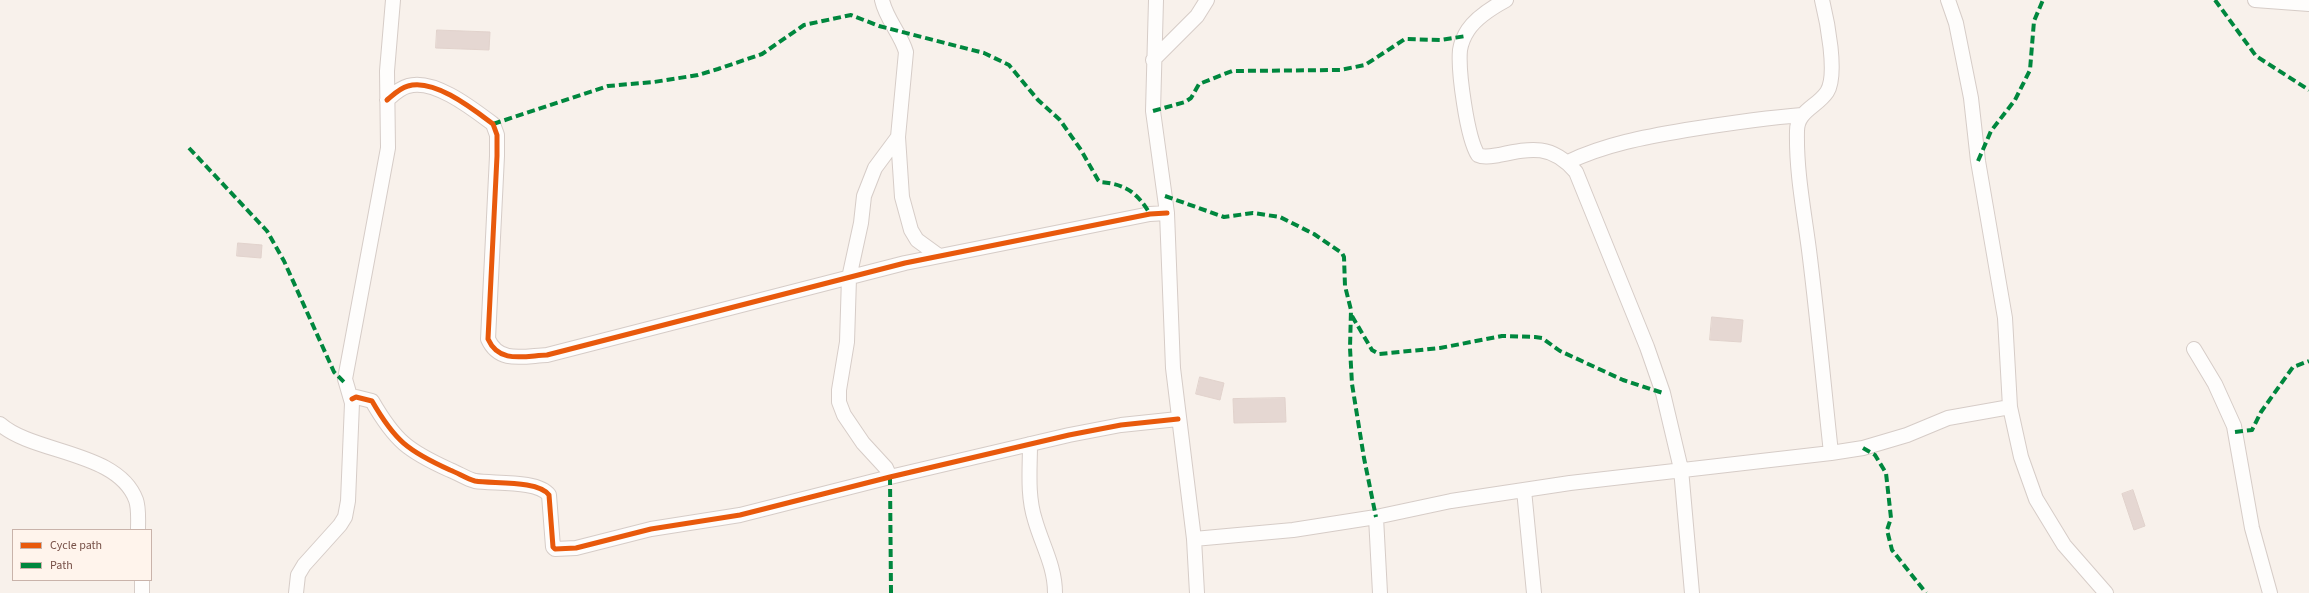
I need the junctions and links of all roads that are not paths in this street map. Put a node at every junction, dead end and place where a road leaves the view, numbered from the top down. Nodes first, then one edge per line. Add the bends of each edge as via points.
1 (393, 0) edge
2 (882, 0) edge
3 (1156, 0) edge
4 (1207, 0) edge
5 (1506, 0) edge
6 (1822, 0) edge
7 (1948, 0) edge
8 (2255, 0) edge
9 (2309, 4) edge
10 (1153, 60) junction
11 (387, 100) junction
12 (1802, 115) junction
13 (898, 137) junction
14 (1568, 162) junction
15 (1167, 213) junction
16 (939, 256) junction
17 (849, 278) junction
18 (2194, 349) dead end
19 (352, 399) junction
20 (2010, 407) junction
21 (1178, 419) junction
22 (0, 424) edge
23 (1030, 444) junction
24 (1831, 453) junction
25 (1681, 469) junction
26 (890, 477) junction
27 (1524, 490) junction
28 (1376, 517) junction
29 (138, 529) edge
30 (1194, 539) junction
31 (142, 581) edge
32 (142, 593) edge
33 (296, 593) edge
34 (1056, 593) edge
35 (1197, 593) edge
36 (1380, 593) edge
37 (1534, 593) edge
38 (1692, 593) edge
39 (2106, 593) edge
40 (2270, 593) edge

1 - 11 street
2 - 13 street via 884,9 903,40 906,52
3 - 10 street
4 - 10 street via 1197,16
5 - 14 street via 1468,30 1462,44 1460,58 1467,120 1474,149 1478,155 1486,157 1540,149 1559,154
6 - 12 street via 1830,34 1828,90
7 - 20 street via 1956,23 1971,98 1979,168 2005,318
8 - 9 street
10 - 15 street via 1153,111
11 - 17 street via 407,86 428,86 452,95 496,128 488,339 497,352 510,357 547,355 648,327 777,298
11 - 19 street via 388,148 385,169 345,379
12 - 14 street via 1740,121 1631,140 1592,151
12 - 24 street via 1797,130 1800,190 1815,296
13 - 16 street via 902,197 911,230 917,240
13 - 17 street via 868,182
14 - 25 street via 1581,183 1598,232 1656,372
15 - 16 street via 1150,214
15 - 21 street via 1173,368
16 - 17 street
17 - 26 street via 847,342 839,402 853,429 886,468
18 - 40 street via 2218,390 2234,426 2252,528
19 - 26 street via 356,397 372,401 397,437 409,449 428,460 474,480 532,486 547,492 555,549 576,548 651,529 740,515
19 - 33 street via 351,482 345,516 304,565 298,575
20 - 24 street via 1948,418 1893,440
20 - 39 street via 2021,457 2036,499 2064,545
21 - 23 street via 1121,425
21 - 30 street
22 - 29 street via 17,435 103,466 118,477 130,489 136,500
23 - 26 street
23 - 34 street via 1030,501 1054,568
24 - 25 street
25 - 27 street
25 - 38 street
27 - 28 street via 1451,501
27 - 37 street
28 - 30 street via 1293,530
28 - 36 street
30 - 35 street
31 - 32 street

